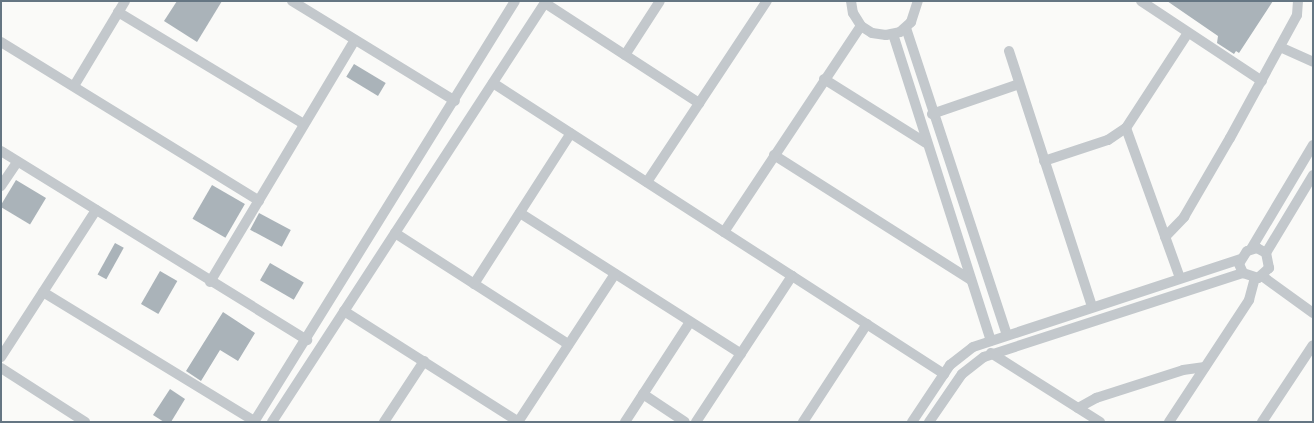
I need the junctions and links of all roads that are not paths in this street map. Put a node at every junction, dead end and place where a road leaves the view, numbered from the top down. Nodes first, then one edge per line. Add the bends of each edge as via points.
1 (125, 1) edge
2 (292, 1) edge
3 (516, 1) edge
4 (660, 1) edge
5 (767, 1) edge
6 (851, 1) edge
7 (918, 1) edge
8 (1140, 1) edge
9 (1298, 1) edge
10 (545, 2) edge
11 (118, 12) junction
12 (861, 26) junction
13 (906, 28) junction
14 (1188, 33) junction
15 (893, 34) junction
16 (354, 41) junction
17 (1, 42) edge
18 (1280, 47) junction
19 (1009, 51) dead end
20 (625, 55) junction
21 (1313, 62) edge
22 (824, 79) junction
23 (1262, 81) junction
24 (493, 83) junction
25 (1018, 84) junction
26 (74, 86) junction
27 (455, 101) junction
28 (700, 103) junction
29 (932, 114) junction
30 (304, 124) junction
31 (1126, 128) junction
32 (571, 133) junction
33 (926, 143) junction
34 (1313, 145) edge
35 (1, 151) edge
36 (774, 155) junction
37 (1044, 161) junction
38 (17, 162) junction
39 (1313, 175) edge
40 (647, 182) junction
41 (1, 186) edge
42 (1286, 193) junction
43 (1298, 200) junction
44 (259, 201) junction
45 (96, 210) junction
46 (520, 213) junction
47 (724, 232) junction
48 (395, 233) junction
49 (1165, 237) junction
50 (1251, 249) junction
51 (1266, 253) junction
52 (1240, 259) junction
53 (1244, 273) junction
54 (614, 274) junction
55 (792, 276) junction
56 (1259, 277) junction
57 (1180, 278) junction
58 (972, 280) junction
59 (210, 282) junction
60 (474, 284) junction
61 (43, 292) junction
62 (1092, 306) junction
63 (344, 310) junction
64 (1313, 313) edge
65 (690, 322) junction
66 (867, 324) junction
67 (1007, 335) junction
68 (307, 340) junction
69 (991, 341) junction
70 (568, 344) junction
71 (1313, 345) edge
72 (741, 354) junction
73 (991, 354) junction
74 (1, 357) edge
75 (424, 361) junction
76 (1205, 366) junction
77 (1, 368) edge
78 (944, 374) junction
79 (643, 394) junction
80 (1078, 408) junction
81 (932, 421) edge
82 (85, 422) edge
83 (254, 422) edge
84 (272, 422) edge
85 (384, 422) edge
86 (518, 422) edge
87 (625, 422) edge
88 (685, 422) edge
89 (696, 422) edge
90 (803, 422) edge
91 (912, 422) edge
92 (1100, 422) edge
93 (1169, 422) edge
94 (1262, 422) edge

1 - 11 street
2 - 16 street
3 - 27 street
4 - 20 street
5 - 28 street
6 - 12 street via 852,12
7 - 13 street via 915,16
8 - 14 street
9 - 18 street via 1299,10
10 - 20 street
10 - 24 street
11 - 26 street
11 - 30 street
12 - 15 street via 872,33
12 - 22 street
13 - 15 street
13 - 29 street
14 - 23 street
14 - 31 street
15 - 33 street
16 - 27 street
16 - 30 street
17 - 26 street
18 - 21 street
18 - 23 street
19 - 25 street
20 - 28 street
22 - 33 street
22 - 36 street
23 - 49 street via 1191,205
24 - 32 street
24 - 48 street
25 - 29 street
25 - 37 street
26 - 44 street
27 - 68 street
28 - 40 street
29 - 67 street
30 - 44 street
31 - 37 street via 1108,140
31 - 49 street
32 - 40 street
32 - 46 street
33 - 58 street
34 - 42 street
35 - 38 street
36 - 47 street
36 - 58 street
37 - 62 street
38 - 41 street
38 - 45 street
39 - 43 street
40 - 47 street
42 - 43 street
42 - 50 street
43 - 51 street
44 - 59 street
45 - 59 street
45 - 61 street
46 - 54 street
46 - 60 street
47 - 55 street
48 - 60 street
48 - 63 street
49 - 57 street
50 - 51 street
50 - 52 street
51 - 56 street via 1269,268
52 - 53 street
52 - 57 street
53 - 56 street
53 - 73 street
54 - 65 street
54 - 70 street
55 - 66 street
55 - 72 street
56 - 64 street
56 - 76 street via 1252,295
57 - 62 street
58 - 69 street
59 - 68 street
60 - 70 street
61 - 74 street
61 - 83 street
62 - 67 street
63 - 75 street
63 - 84 street
65 - 72 street
65 - 79 street
66 - 78 street
66 - 90 street
67 - 69 street
68 - 83 street
69 - 78 street via 965,351
70 - 86 street
71 - 94 street
72 - 89 street
73 - 80 street
73 - 81 street via 962,374
75 - 85 street
75 - 86 street
76 - 80 street via 1096,398
76 - 93 street
77 - 82 street
78 - 91 street
79 - 87 street
79 - 88 street
80 - 92 street

